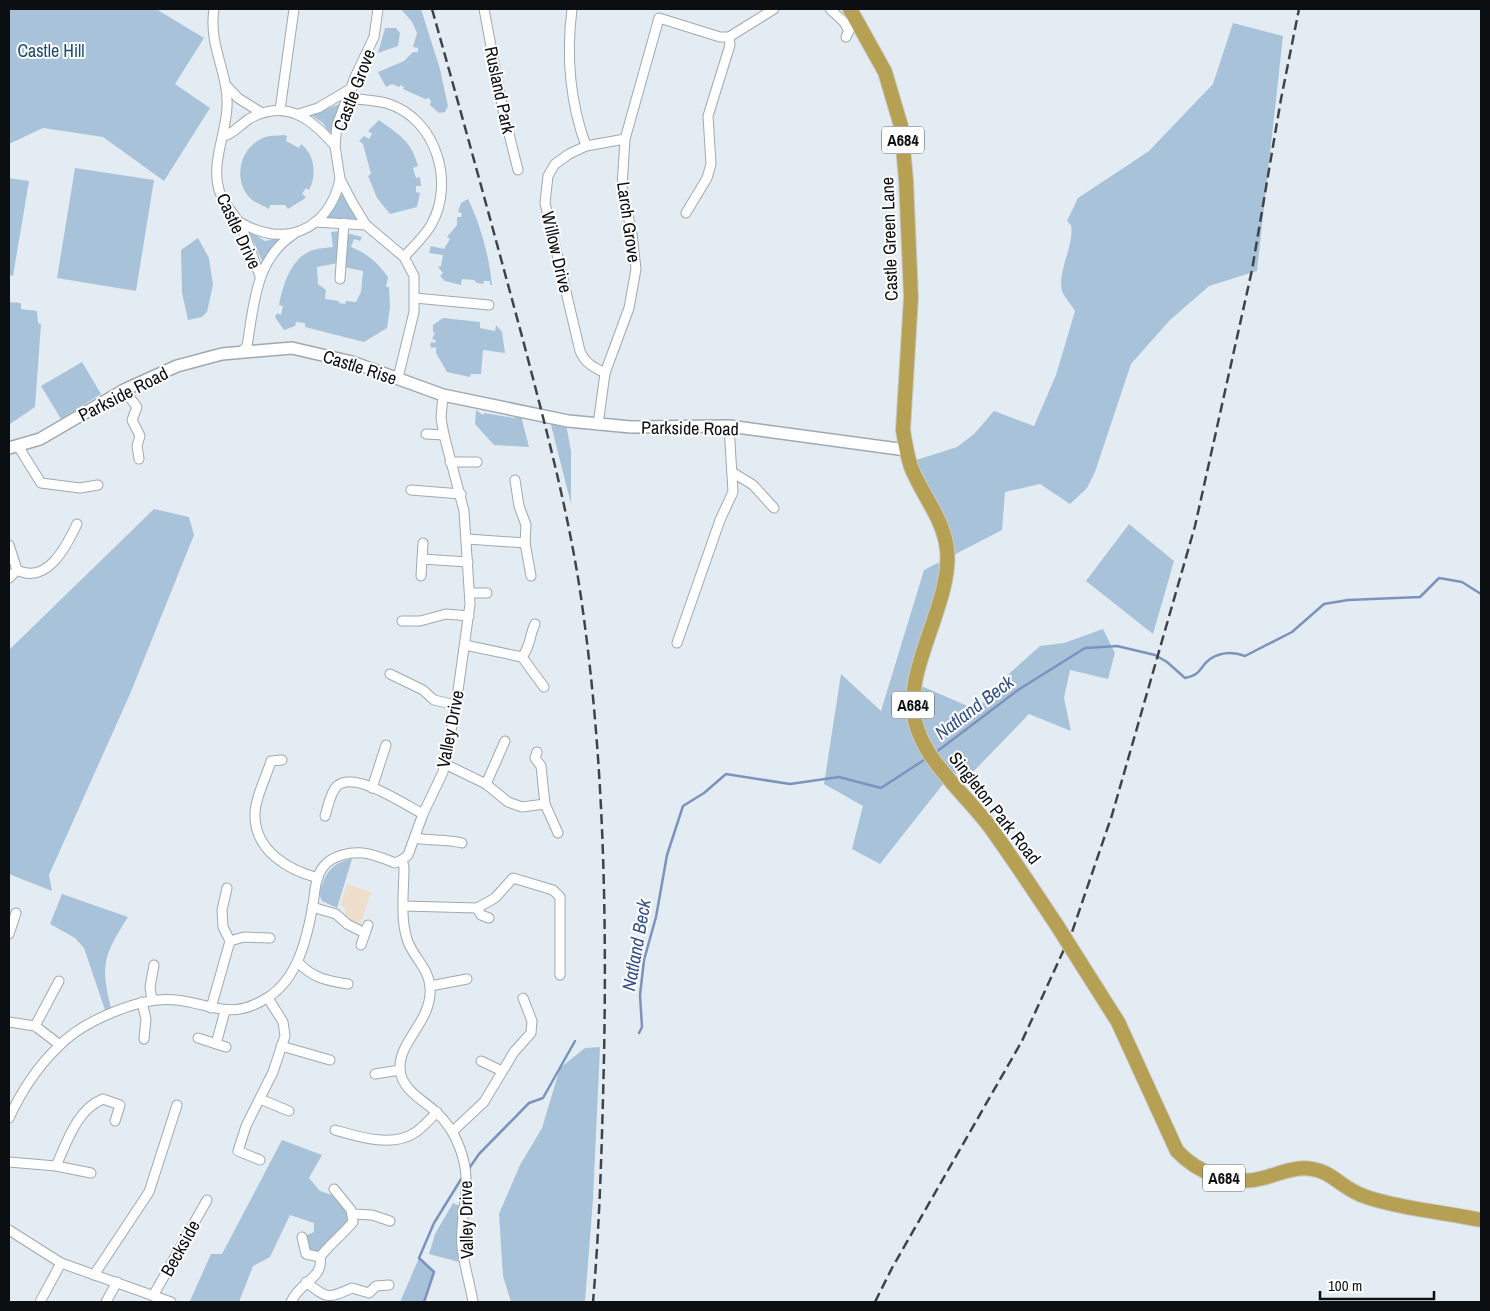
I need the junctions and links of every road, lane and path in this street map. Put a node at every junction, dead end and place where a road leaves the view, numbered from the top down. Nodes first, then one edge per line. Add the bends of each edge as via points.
1 (214, 9) edge
2 (378, 9) edge
3 (484, 9) edge
4 (572, 9) edge
5 (774, 9) edge
6 (830, 9) edge
7 (850, 9) edge
8 (294, 10) edge
9 (658, 13) edge
10 (730, 37) junction
11 (846, 37) dead end
12 (225, 84) junction
13 (352, 88) junction
14 (348, 98) junction
15 (280, 110) junction
16 (262, 113) junction
17 (299, 114) junction
18 (224, 136) junction
19 (625, 139) junction
20 (336, 146) junction
21 (586, 146) junction
22 (518, 170) dead end
23 (340, 179) junction
24 (686, 213) dead end
25 (237, 220) junction
26 (315, 222) junction
27 (344, 223) junction
28 (366, 225) junction
29 (294, 234) junction
30 (404, 257) junction
31 (260, 276) junction
32 (340, 279) dead end
33 (415, 298) junction
34 (489, 305) dead end
35 (242, 351) junction
36 (605, 373) junction
37 (398, 378) junction
38 (124, 390) junction
39 (443, 395) junction
40 (476, 404) joint
41 (598, 425) junction
42 (729, 426) junction
43 (426, 434) dead end
44 (444, 435) junction
45 (13, 447) edge
46 (906, 450) junction
47 (139, 459) dead end
48 (450, 462) junction
49 (477, 462) dead end
50 (732, 472) junction
51 (515, 480) dead end
52 (98, 486) dead end
53 (411, 490) dead end
54 (460, 494) junction
55 (774, 508) dead end
56 (77, 524) dead end
57 (467, 539) junction
58 (423, 543) dead end
59 (525, 543) junction
60 (9, 545) edge
61 (422, 560) junction
62 (468, 562) junction
63 (17, 570) junction
64 (421, 576) dead end
65 (531, 576) dead end
66 (9, 578) edge
67 (470, 593) junction
68 (487, 593) dead end
69 (469, 616) junction
70 (402, 621) dead end
71 (535, 624) dead end
72 (677, 643) dead end
73 (465, 645) junction
74 (522, 657) junction
75 (390, 674) dead end
76 (544, 687) dead end
77 (456, 705) junction
78 (505, 741) dead end
79 (386, 744) dead end
80 (537, 752) dead end
81 (282, 760) dead end
82 (445, 764) junction
83 (486, 784) junction
84 (372, 788) junction
85 (545, 804) junction
86 (423, 814) junction
87 (325, 816) dead end
88 (558, 833) dead end
89 (415, 838) junction
90 (462, 843) dead end
91 (402, 860) junction
92 (318, 878) junction
93 (227, 888) dead end
94 (404, 906) junction
95 (312, 907) junction
96 (477, 908) junction
97 (16, 913) dead end
98 (489, 918) dead end
99 (9, 934) edge
100 (270, 938) dead end
101 (230, 941) junction
102 (362, 945) dead end
103 (298, 962) junction
104 (154, 965) dead end
105 (560, 975) dead end
106 (467, 979) dead end
107 (59, 981) dead end
108 (348, 984) dead end
109 (430, 986) junction
110 (268, 998) junction
111 (523, 998) dead end
112 (152, 1000) junction
113 (142, 1002) junction
114 (211, 1008) junction
115 (225, 1011) junction
116 (9, 1022) edge
117 (35, 1026) junction
118 (198, 1038) dead end
119 (144, 1039) dead end
120 (216, 1044) junction
121 (60, 1045) junction
122 (282, 1046) junction
123 (226, 1047) dead end
124 (330, 1060) dead end
125 (481, 1061) dead end
126 (400, 1070) junction
127 (502, 1071) junction
128 (375, 1074) dead end
129 (260, 1099) junction
130 (177, 1105) dead end
131 (289, 1111) dead end
132 (437, 1112) junction
133 (9, 1118) edge
134 (115, 1121) dead end
135 (341, 1129) dead end
136 (453, 1132) junction
137 (260, 1160) dead end
138 (9, 1162) edge
139 (56, 1166) junction
140 (91, 1173) dead end
141 (334, 1189) dead end
142 (207, 1200) dead end
143 (353, 1214) junction
144 (1481, 1220) edge
145 (390, 1221) dead end
146 (9, 1230) edge
147 (302, 1237) dead end
148 (320, 1257) junction
149 (61, 1263) junction
150 (94, 1275) junction
151 (117, 1282) junction
152 (306, 1282) junction
153 (388, 1285) dead end
154 (370, 1293) junction
155 (153, 1296) junction
156 (40, 1302) edge
157 (106, 1302) edge
158 (166, 1302) edge
159 (291, 1302) edge
160 (366, 1302) edge
161 (473, 1302) edge

1 - 12 street, Castle Drive via 214,48
2 - 13 street, Castle Grove via 374,37
3 - 22 street, Rusland Park
4 - 21 street via 570,83 575,116
5 - 10 street
6 - 11 street via 844,22 849,31
7 - 46 highway, Castle Green Lane / A684 via 885,72 903,139 911,297 904,408
8 - 15 street
9 - 10 street, Larch Grove via 720,37
9 - 19 street, Larch Grove
10 - 24 street via 708,116 711,164 707,178
12 - 16 street via 238,98
12 - 18 street, Castle Drive via 228,106
13 - 14 street, Castle Grove
13 - 17 street via 318,108
14 - 20 street, Castle Grove via 337,125
14 - 30 street via 389,104 408,114 418,121 434,147 442,179 436,215 431,226
15 - 16 street
15 - 17 street
16 - 18 street
17 - 20 street via 324,132
18 - 25 street, Castle Drive via 216,178 226,206
19 - 21 street, Willow Drive
19 - 36 street, Larch Grove via 622,187 636,269 629,308
20 - 23 street, Castle Grove
21 - 36 street, Willow Drive via 555,164 548,176 545,204 583,359
23 - 26 street via 328,211
23 - 28 street, Castle Grove
25 - 29 street via 263,234
25 - 31 street, Castle Drive
26 - 27 street
26 - 29 street
27 - 28 street
27 - 32 street
28 - 30 street, Castle Grove
29 - 31 street, Castle Drive via 277,248
30 - 33 street, Castle Grove via 414,276
31 - 35 street, Castle Drive via 248,346
33 - 34 street
33 - 37 street, Castle Grove
35 - 37 street, Castle Rise via 306,350
35 - 38 street, Parkside Road via 178,366
36 - 41 street, Larch Grove
37 - 39 street, Castle Rise
38 - 45 street, Parkside Road via 40,439
38 - 47 street via 137,407 132,420 140,436 137,446
39 - 40 street, Castle Rise
39 - 44 street, Valley Drive via 441,418
40 - 41 street, Parkside Road
41 - 42 street, Parkside Road
42 - 46 street, Parkside Road
42 - 50 street
43 - 44 street
44 - 48 street, Valley Drive
45 - 52 street via 41,483 80,488
46 - 144 highway, Singleton Park Road / A684, bridge via 939,521 948,558 915,682 912,702 916,724 934,760 978,811 1058,928 1120,1027 1177,1151 1189,1164 1206,1173 1235,1180 1260,1179 1295,1169 1312,1168 1329,1174 1354,1192 1380,1201
48 - 49 street
48 - 54 street, Valley Drive
50 - 55 street via 752,485
50 - 72 street via 733,492
51 - 59 street via 517,500 526,525
53 - 54 street
54 - 57 street, Valley Drive
56 - 63 street via 67,545 42,571 34,575
57 - 59 street
57 - 62 street, Valley Drive
58 - 61 street
59 - 65 street
60 - 63 street
61 - 62 street
61 - 64 street
62 - 67 street, Valley Drive
63 - 66 street
67 - 68 street
67 - 69 street, Valley Drive
69 - 70 street via 446,614 420,621
69 - 73 street, Valley Drive
71 - 74 street via 530,645
73 - 74 street
73 - 77 street, Valley Drive
74 - 76 street
75 - 77 street via 423,690 434,700
77 - 82 street, Valley Drive
78 - 83 street
79 - 84 street
80 - 85 street via 535,758 541,766
81 - 92 street via 271,761 254,816 257,833 274,858
82 - 83 street
82 - 86 street, Valley Drive
83 - 85 street via 508,802 522,807
84 - 86 street
84 - 87 street via 350,780 338,786
85 - 88 street
86 - 89 street, Valley Drive
89 - 90 street
89 - 91 street, Valley Drive via 408,855
91 - 92 street via 395,863 369,854 346,854 328,862
91 - 94 street
92 - 95 street
93 - 101 street via 222,910 223,927
94 - 96 street
94 - 109 street via 406,938 424,967
95 - 102 street via 336,914 347,924 366,929
95 - 103 street
96 - 98 street via 481,915
96 - 105 street via 495,898 513,878 553,890 560,898
97 - 99 street
100 - 101 street via 244,937
101 - 114 street
103 - 108 street via 308,973 320,979
103 - 110 street
104 - 112 street via 150,987
106 - 109 street
107 - 117 street
109 - 126 street via 426,1012 404,1049
110 - 115 street
110 - 122 street via 282,1022
111 - 127 street via 532,1021 531,1033
112 - 113 street
112 - 114 street via 176,1000
113 - 119 street via 146,1019
113 - 121 street via 109,1015
114 - 115 street
115 - 120 street
116 - 117 street
117 - 121 street
118 - 120 street
120 - 123 street
121 - 133 street via 38,1070
122 - 124 street
122 - 129 street
125 - 127 street
126 - 128 street
126 - 132 street, Valley Drive via 407,1087
127 - 136 street via 484,1102
129 - 131 street
129 - 137 street via 238,1151
130 - 150 street via 149,1192
132 - 135 street via 416,1132 402,1137 381,1140
132 - 136 street, Valley Drive
134 - 139 street via 120,1105 103,1099 93,1103 78,1120
136 - 161 street, Valley Drive via 468,1185 462,1247
138 - 139 street
139 - 140 street
141 - 143 street
142 - 155 street, Beckside
143 - 145 street via 372,1215
143 - 148 street via 353,1222
146 - 149 street
147 - 148 street via 306,1254
148 - 152 street via 322,1266 317,1276
149 - 150 street
149 - 156 street
150 - 151 street
151 - 155 street
151 - 157 street
152 - 154 street via 322,1294 335,1296 352,1288
152 - 159 street via 295,1292
153 - 154 street via 376,1286
154 - 160 street
155 - 158 street

